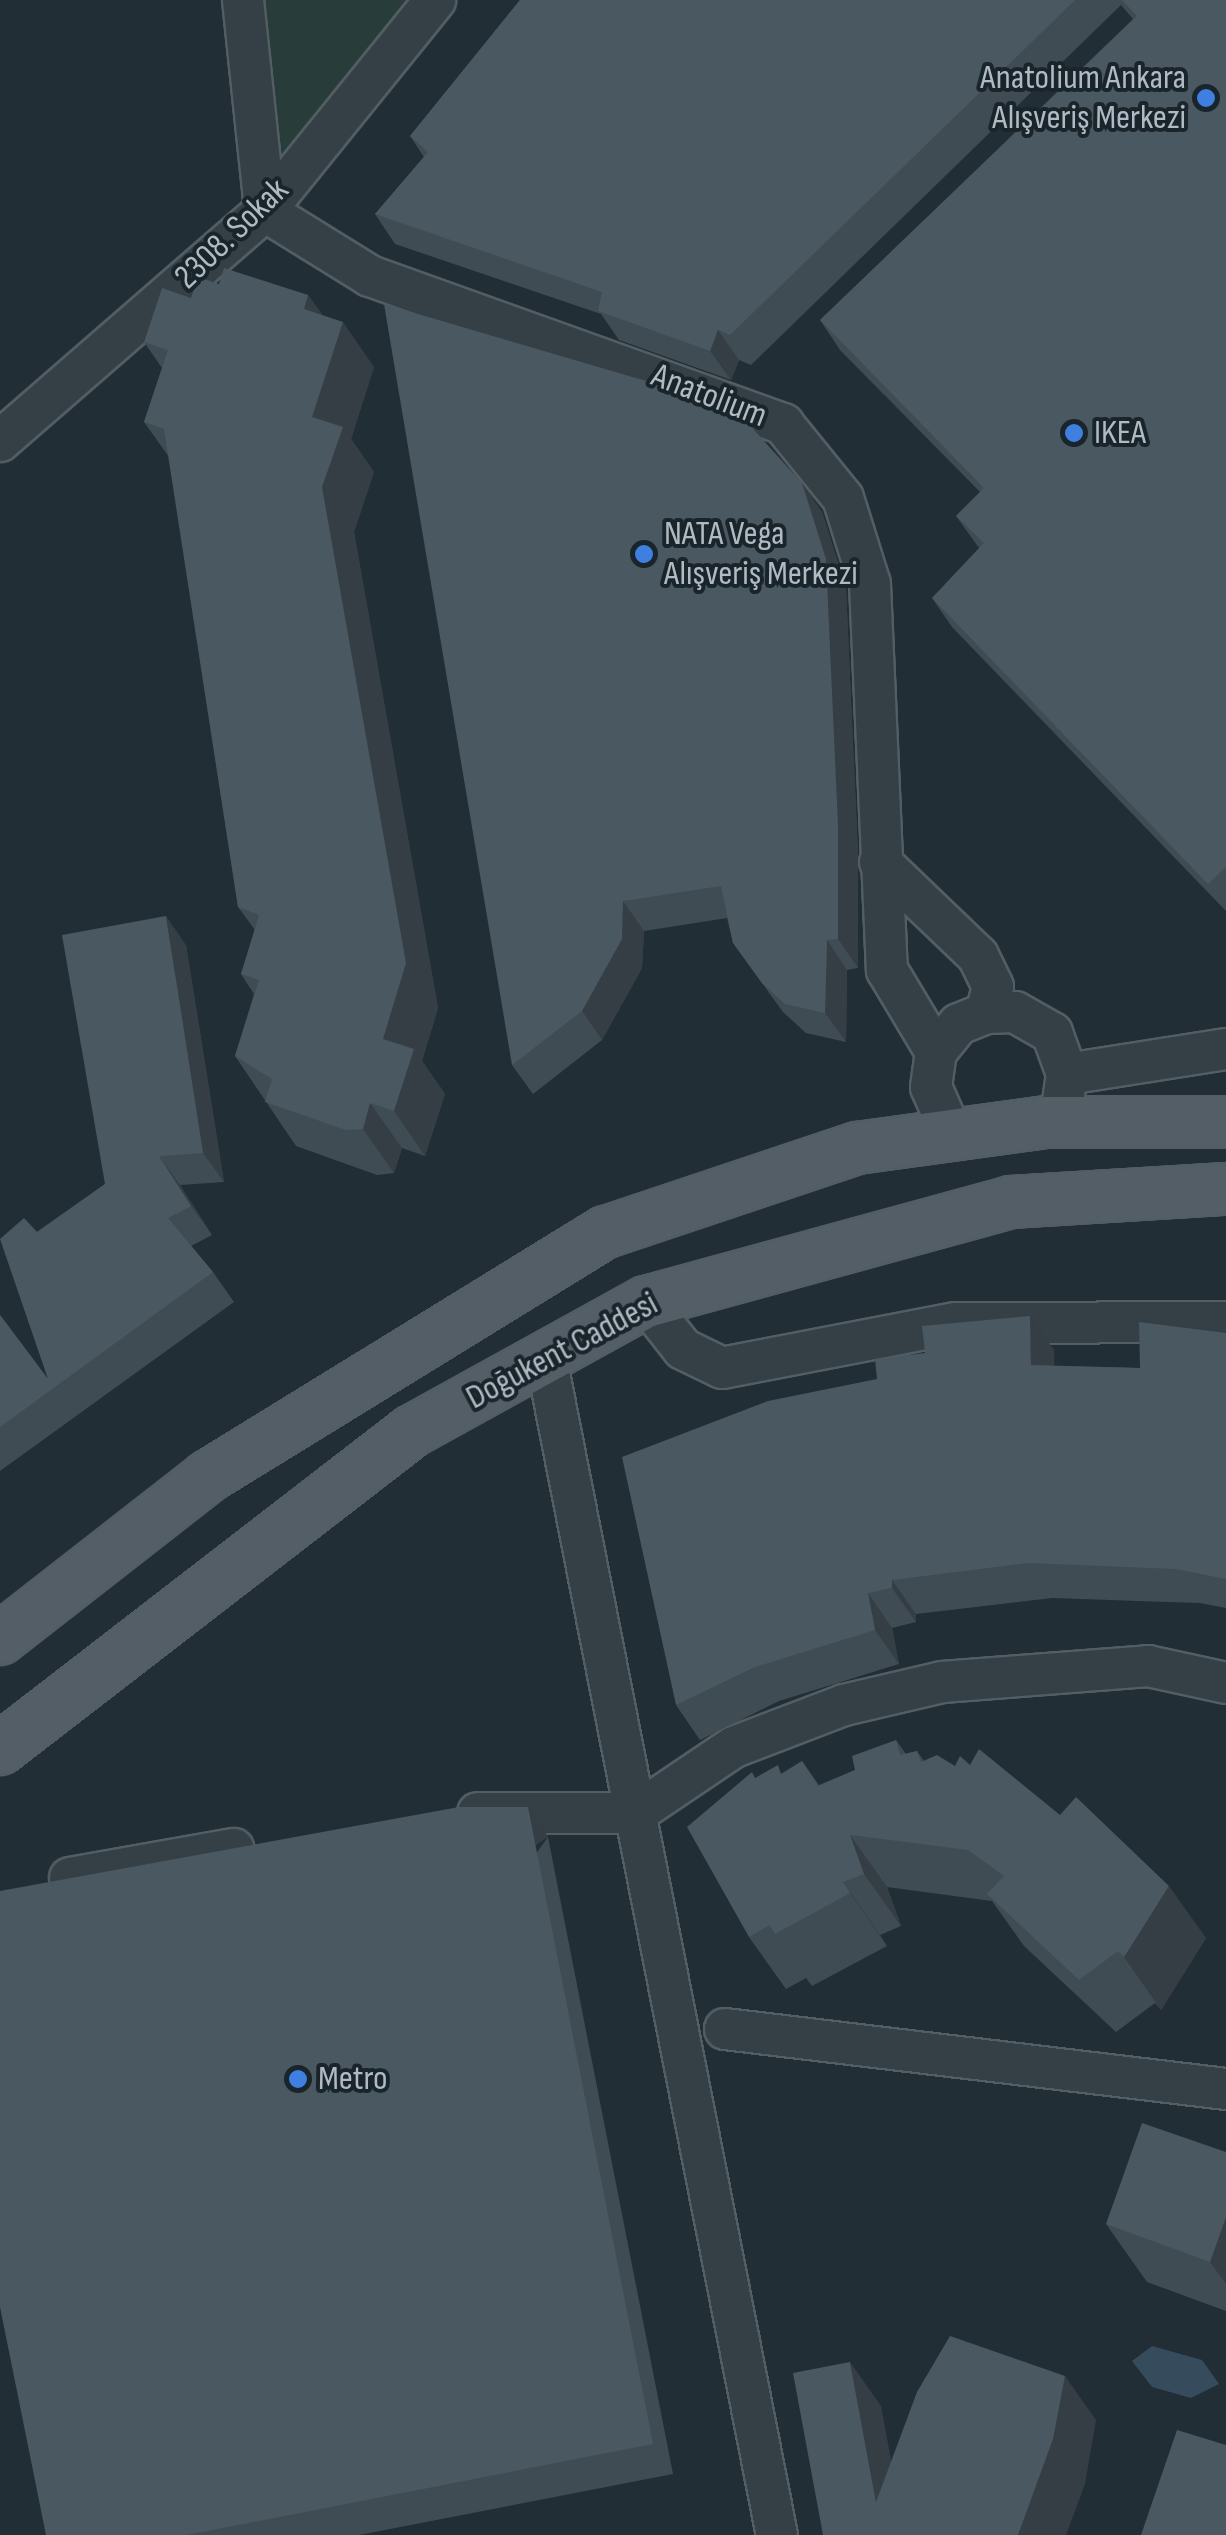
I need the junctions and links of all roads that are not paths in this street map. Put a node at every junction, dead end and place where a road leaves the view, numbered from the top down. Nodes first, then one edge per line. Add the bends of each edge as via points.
1 (243, 0) edge
2 (436, 0) edge
3 (265, 211) junction
4 (0, 442) edge
5 (880, 862) junction
6 (986, 1013) junction
7 (1226, 1049) edge
8 (936, 1052) junction
9 (1064, 1098) junction
10 (1226, 1122) edge
11 (952, 1135) junction
12 (1226, 1188) edge
13 (646, 1302) junction
14 (1226, 1322) edge
15 (546, 1358) junction
16 (0, 1639) edge
17 (1226, 1683) edge
18 (0, 1749) edge
19 (636, 1813) junction
20 (434, 1814) edge
21 (281, 1840) edge
22 (70, 1878) edge
23 (725, 2029) dead end
24 (1226, 2089) edge
25 (777, 2535) edge

1 - 3 street
2 - 3 street, 2308. Sokak
3 - 4 street, 2308. Sokak
3 - 5 street, Anatolium via 370,276 783,424 843,498 870,584
5 - 6 street via 978,956 992,987
5 - 8 street, Anatolium via 888,970
6 - 8 street via 959,1024
6 - 9 street via 1016,1012 1052,1034
7 - 9 street
8 - 11 street, Anatolium via 931,1087
9 - 10 main road
9 - 11 main road
11 - 16 main road via 857,1148 606,1232 207,1477
12 - 13 main road, Doğukent Caddesi via 1011,1202
13 - 14 street via 683,1349 722,1368 956,1322
13 - 15 main road, Doğukent Caddesi
15 - 18 main road, Doğukent Caddesi via 412,1431
15 - 19 street
17 - 19 street via 1148,1666 942,1682 844,1705 734,1748
19 - 20 street
19 - 25 street
21 - 22 street
23 - 24 street

